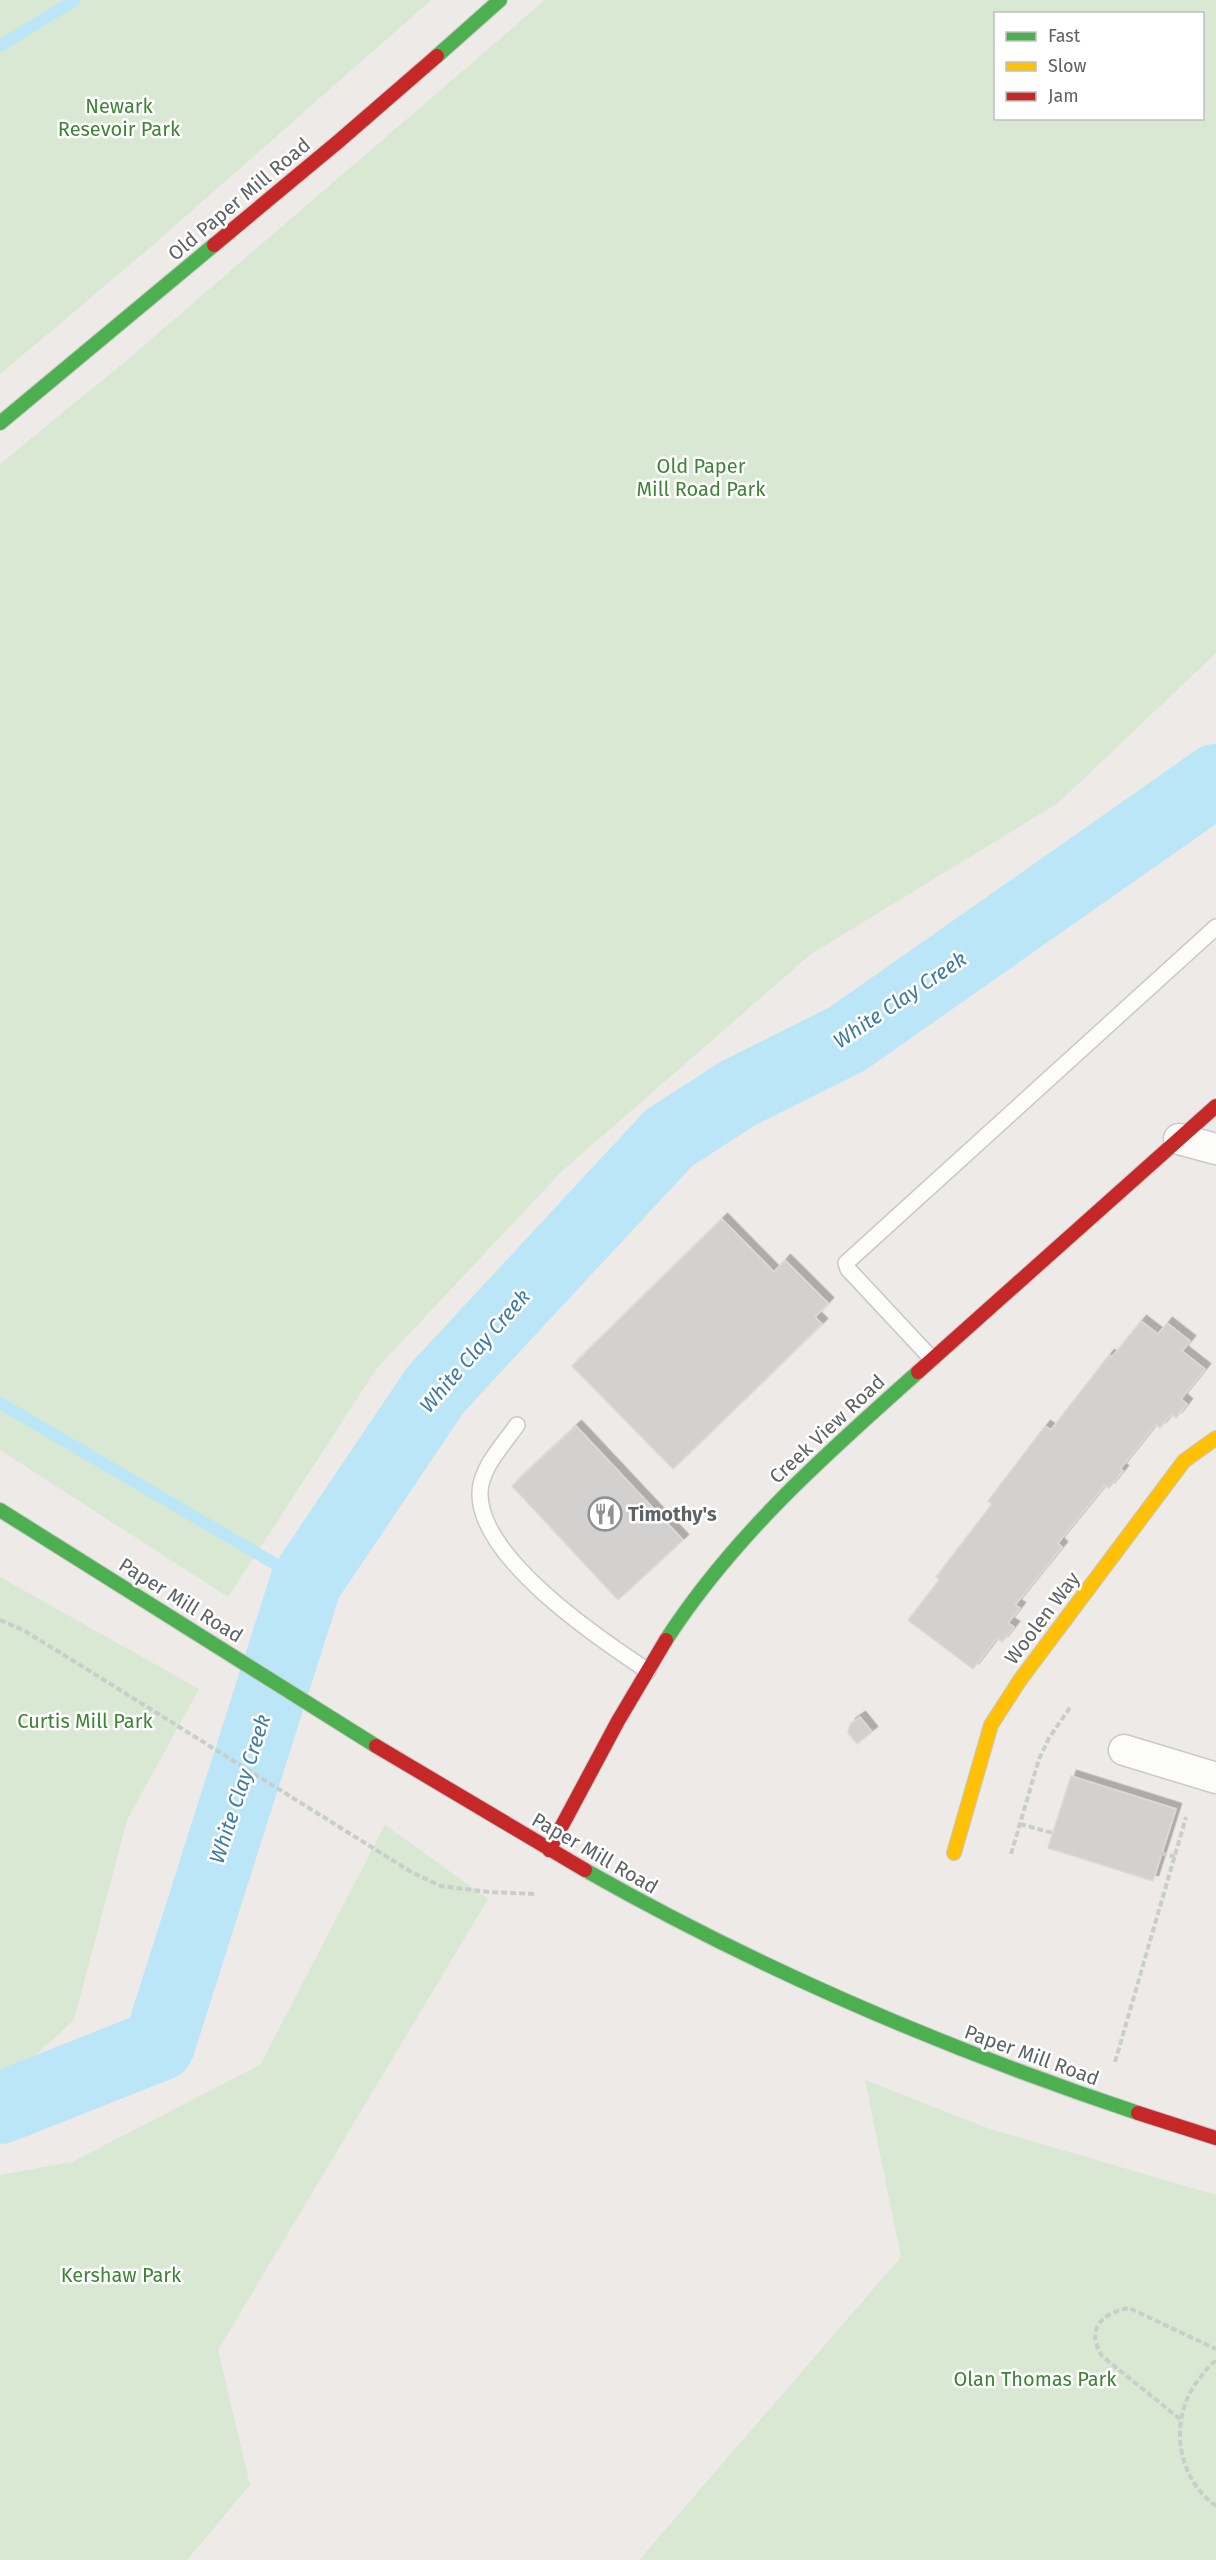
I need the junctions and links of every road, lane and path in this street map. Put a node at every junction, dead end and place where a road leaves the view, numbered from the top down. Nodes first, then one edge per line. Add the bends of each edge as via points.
1 (500, 0) edge
2 (0, 423) edge
3 (1216, 927) edge
4 (1216, 1106) edge
5 (1179, 1139) junction
6 (1216, 1149) edge
7 (932, 1359) junction
8 (517, 1425) dead end
9 (1216, 1438) edge
10 (0, 1510) edge
11 (0, 1620) edge
12 (648, 1671) junction
13 (1071, 1706) dead end
14 (1124, 1750) dead end
15 (1216, 1778) edge
16 (1186, 1817) dead end
17 (1020, 1824) junction
18 (1053, 1833) dead end
19 (549, 1850) junction
20 (954, 1853) dead end
21 (1161, 1853) dead end
22 (1011, 1854) dead end
23 (1175, 1857) junction
24 (537, 1894) dead end
25 (1115, 2062) dead end
26 (1216, 2138) edge
27 (1216, 2349) edge
28 (1216, 2361) edge
29 (1180, 2420) junction
30 (1216, 2506) edge

1 - 2 street, Old Paper Mill Road via 339,141
3 - 7 lane via 846,1263
4 - 5 street, Creek View Road
5 - 6 street
5 - 7 street, Creek View Road
7 - 12 street, Creek View Road via 806,1472 762,1518 694,1598
8 - 12 lane via 486,1470 479,1491 482,1512 493,1536 531,1581 588,1631
9 - 20 street, Woolen Way via 1184,1461 1020,1680 991,1725
10 - 19 street, Paper Mill Road
11 - 24 path via 64,1655 413,1873 441,1886
12 - 19 street, Creek View Road
13 - 17 path via 1039,1759
14 - 15 street
16 - 23 path
17 - 18 path
17 - 22 path
19 - 26 street, Paper Mill Road via 699,1933 851,2005 1013,2070
21 - 23 path
23 - 25 path
27 - 29 path via 1129,2308 1113,2311 1101,2320 1095,2332 1101,2356
28 - 29 path via 1192,2387
29 - 30 path via 1179,2446 1188,2475

